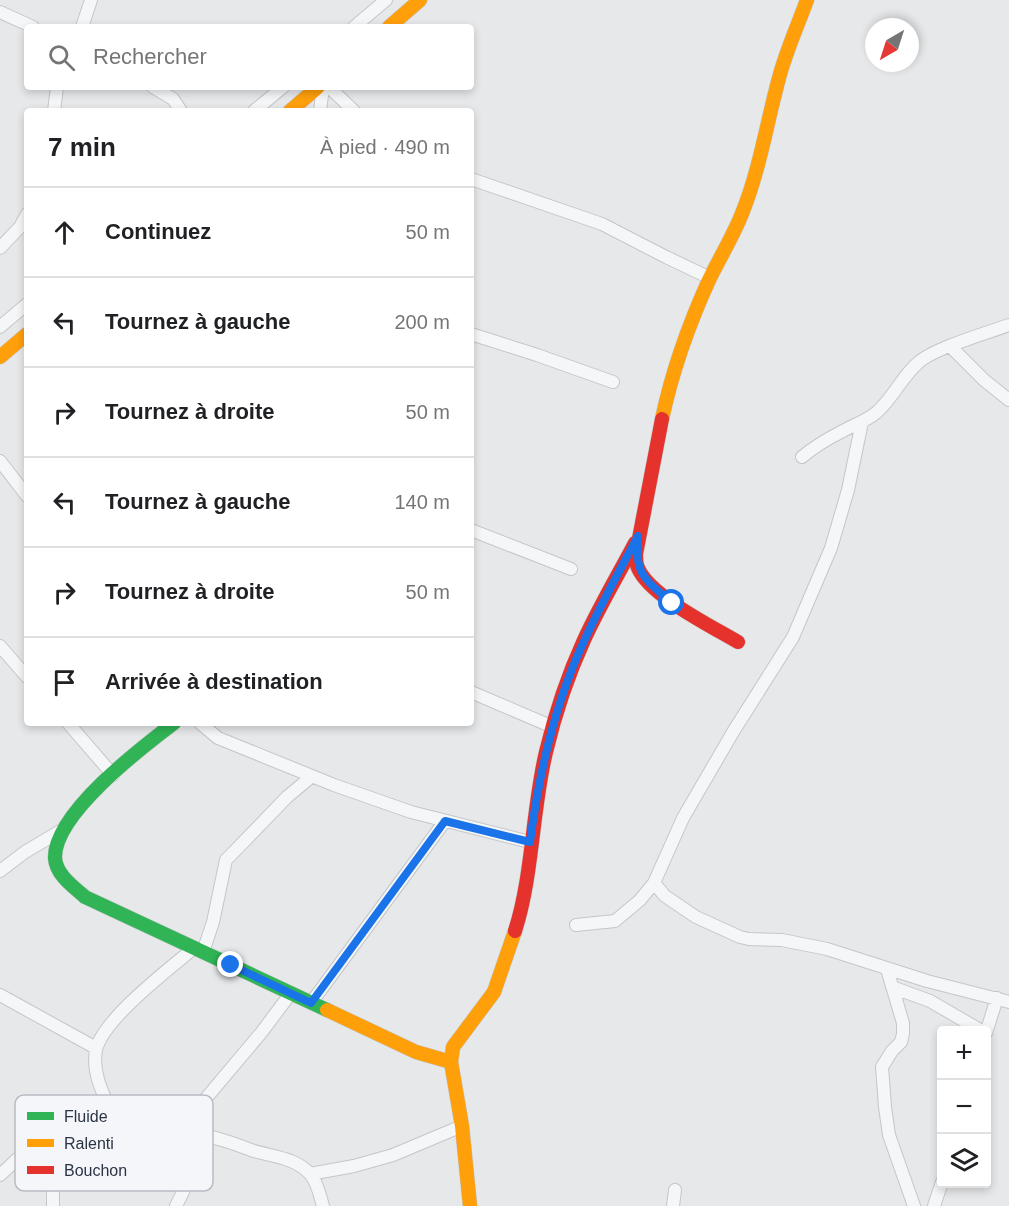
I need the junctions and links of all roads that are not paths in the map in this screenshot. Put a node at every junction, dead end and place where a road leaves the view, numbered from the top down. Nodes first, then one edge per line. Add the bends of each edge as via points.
1 (91, 0) edge
2 (384, 0) edge
3 (420, 0) edge
4 (807, 0) edge
5 (0, 12) edge
6 (26, 24) edge
7 (83, 24) edge
8 (357, 24) edge
9 (392, 24) edge
10 (57, 90) edge
11 (158, 90) edge
12 (279, 90) edge
13 (314, 90) edge
14 (323, 90) edge
15 (332, 90) edge
16 (54, 108) edge
17 (180, 108) edge
18 (258, 108) edge
19 (294, 108) edge
20 (320, 108) edge
21 (351, 108) edge
22 (474, 180) edge
23 (24, 219) edge
24 (0, 248) edge
25 (710, 278) junction
26 (24, 307) edge
27 (1009, 325) edge
28 (0, 327) edge
29 (474, 335) edge
30 (24, 337) edge
31 (951, 346) junction
32 (0, 357) edge
33 (613, 382) dead end
34 (1009, 400) edge
35 (862, 422) junction
36 (802, 457) dead end
37 (0, 461) edge
38 (24, 491) edge
39 (474, 531) edge
40 (638, 536) junction
41 (571, 569) dead end
42 (738, 642) dead end
43 (0, 646) edge
44 (24, 674) edge
45 (474, 693) edge
46 (71, 726) edge
47 (170, 726) edge
48 (204, 726) edge
49 (554, 727) junction
50 (113, 774) junction
51 (311, 777) junction
52 (445, 821) junction
53 (62, 830) junction
54 (530, 842) junction
55 (0, 871) edge
56 (654, 883) junction
57 (576, 925) dead end
58 (198, 950) junction
59 (887, 969) junction
60 (892, 987) junction
61 (291, 993) junction
62 (0, 995) edge
63 (1003, 1000) edge
64 (311, 1003) junction
65 (973, 1026) edge
66 (990, 1026) edge
67 (96, 1048) junction
68 (451, 1062) junction
69 (103, 1095) edge
70 (209, 1095) edge
71 (462, 1126) junction
72 (213, 1137) edge
73 (15, 1161) edge
74 (310, 1174) junction
75 (0, 1175) edge
76 (940, 1188) edge
77 (54, 1191) edge
78 (183, 1191) edge
79 (675, 1191) dead end
80 (53, 1206) edge
81 (176, 1206) edge
82 (323, 1206) edge
83 (470, 1206) edge
84 (673, 1206) edge
85 (914, 1206) edge
86 (934, 1206) edge

1 - 7 street
2 - 8 street
3 - 9 street
4 - 25 street via 779,76 744,209
5 - 6 street
10 - 16 street
11 - 17 street
12 - 18 street
13 - 19 street
14 - 20 street
15 - 21 street
22 - 25 street via 603,224
23 - 24 street
25 - 40 street via 667,396
26 - 28 street
27 - 31 street
29 - 33 street
30 - 32 street
31 - 34 street
31 - 35 street via 920,360 892,396
35 - 36 street
35 - 56 street via 849,490 831,548 793,638 683,818
37 - 38 street
39 - 41 street
40 - 42 street via 638,568 652,585 672,603
40 - 49 street via 584,640
43 - 44 street
45 - 49 street
46 - 50 street
47 - 50 street
48 - 51 street via 218,738
49 - 54 street
50 - 53 street
51 - 52 street via 411,813
51 - 58 street via 226,860 213,922
52 - 54 street
52 - 64 street
53 - 55 street
53 - 58 street via 55,857 63,878 85,897
54 - 68 street via 523,906 494,992 453,1047
56 - 57 street via 615,921
56 - 59 street via 665,896 696,917 740,937 816,947
58 - 61 street
58 - 67 street via 121,1013 105,1030
59 - 60 street
59 - 63 street
60 - 65 street via 930,1001
60 - 85 street via 903,1034 882,1067 885,1107 889,1135
61 - 64 street
61 - 70 street
62 - 67 street
63 - 66 street
64 - 68 street via 416,1052
67 - 69 street via 95,1067
68 - 71 street
71 - 74 street via 393,1155
71 - 83 street
72 - 74 street via 286,1159
73 - 75 street
74 - 82 street
76 - 86 street
77 - 80 street
78 - 81 street
79 - 84 street

